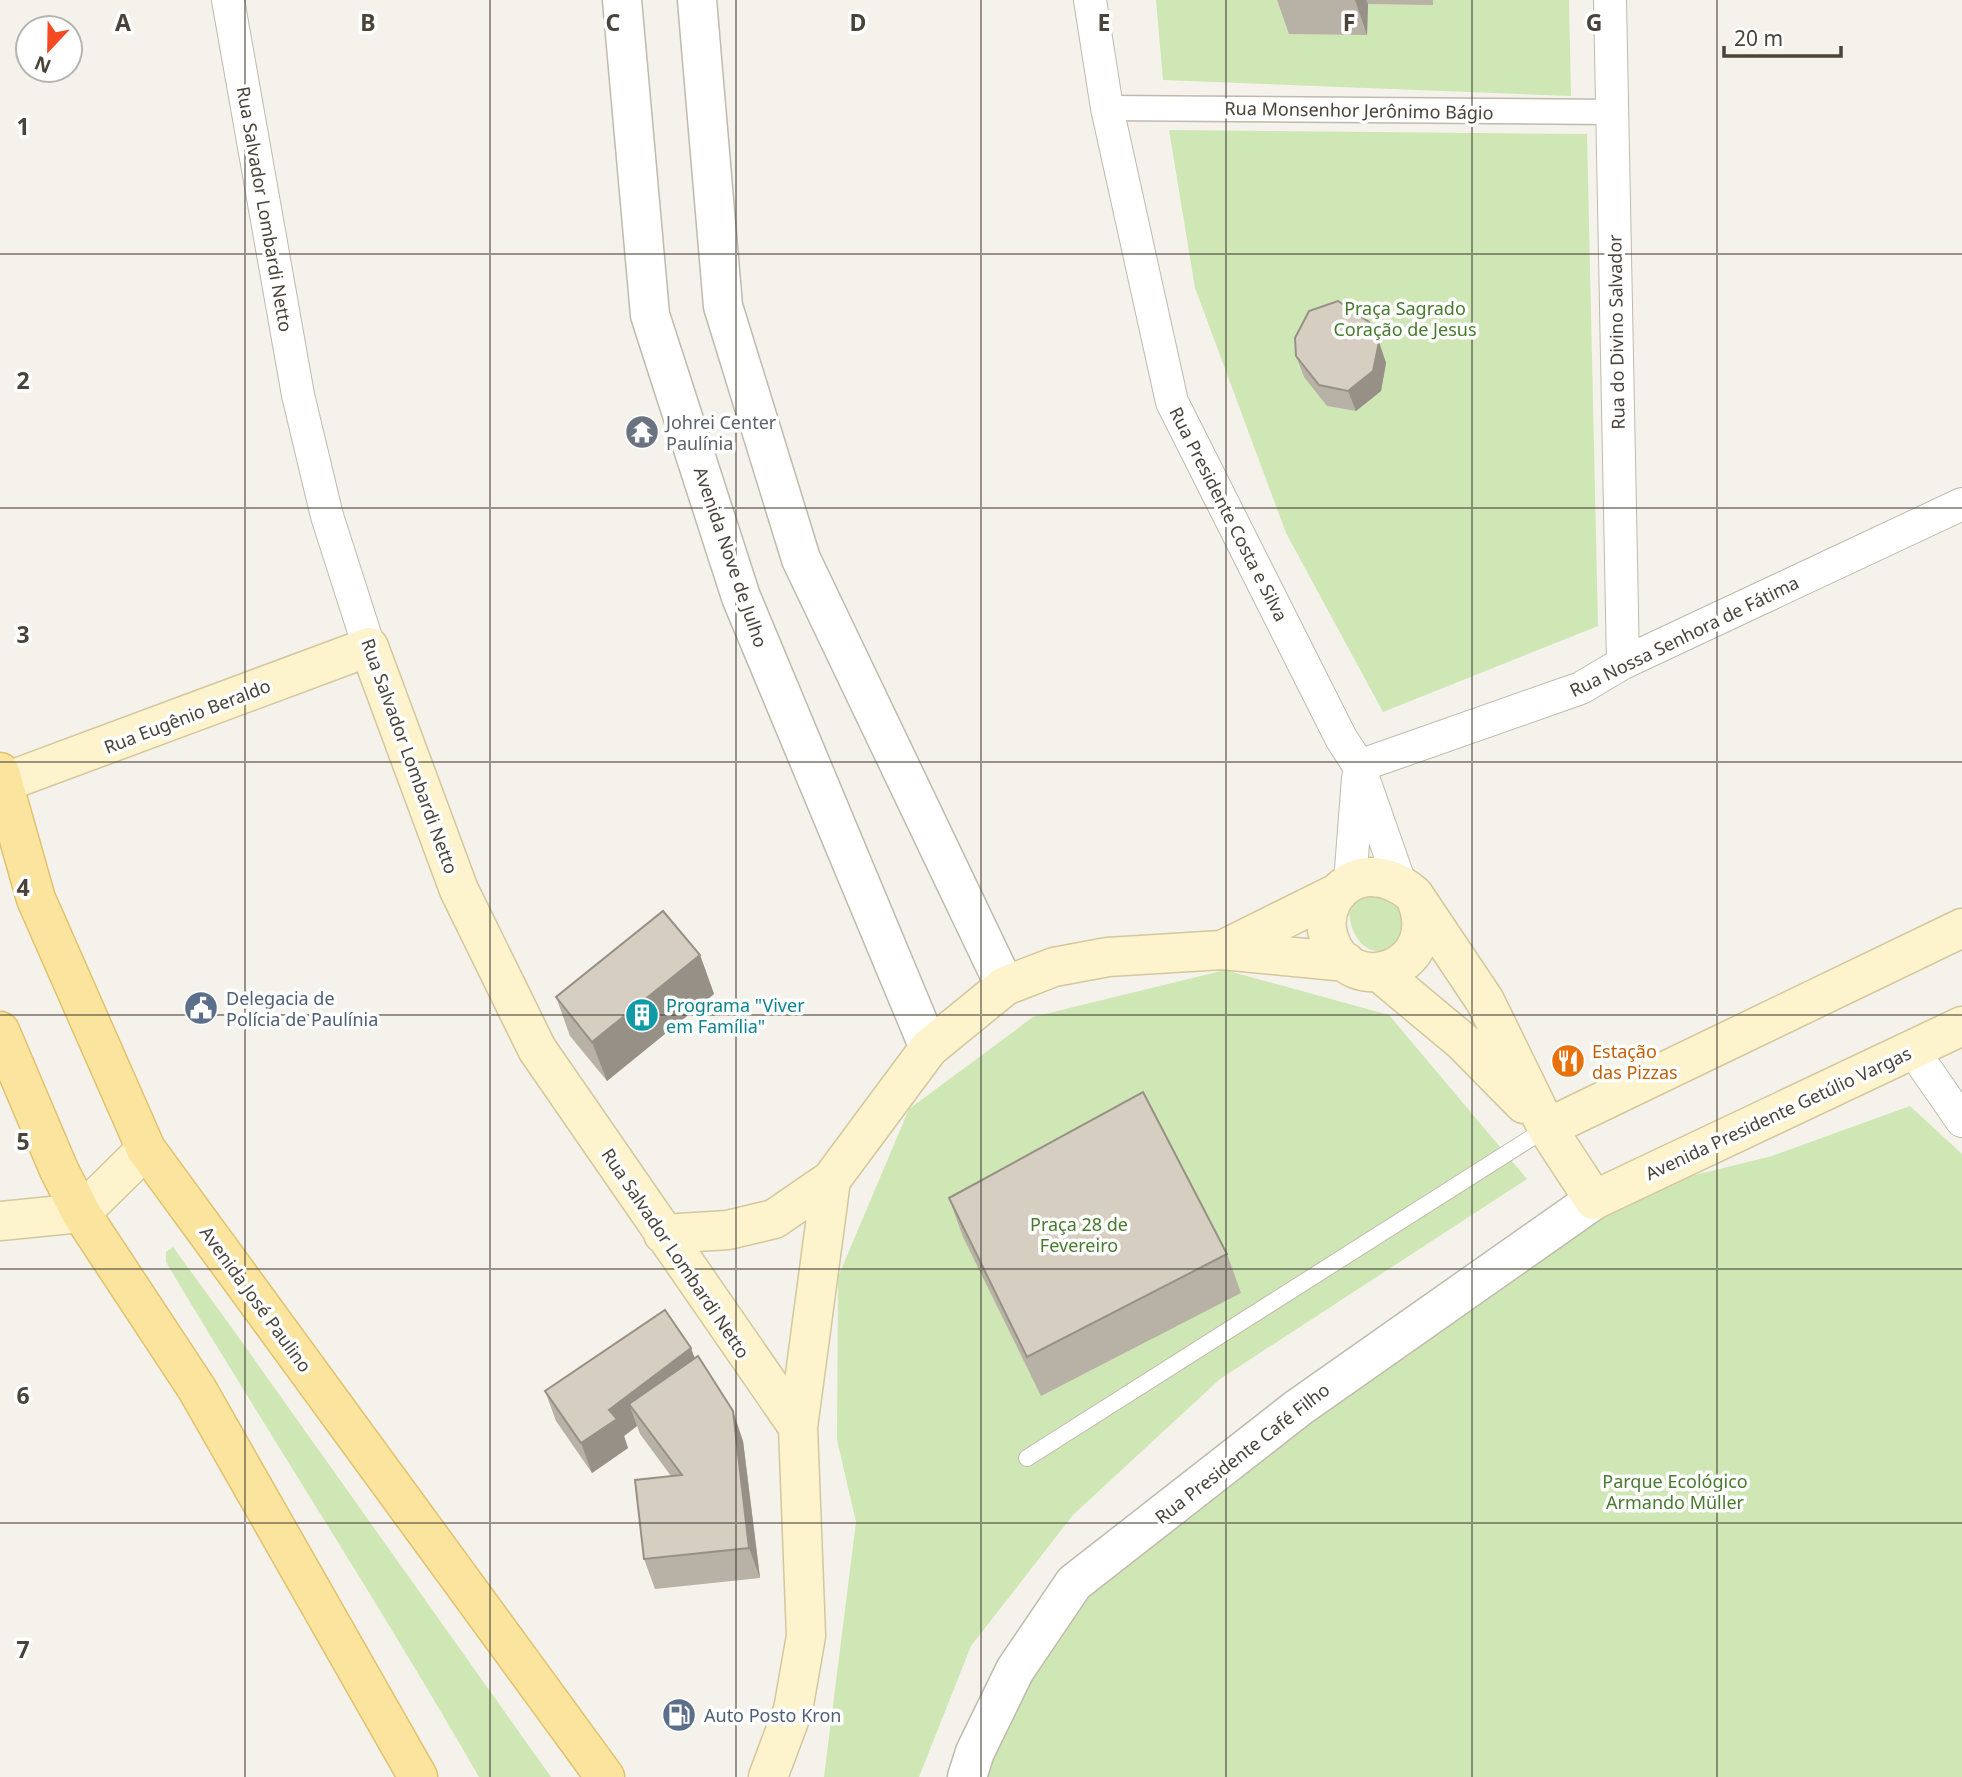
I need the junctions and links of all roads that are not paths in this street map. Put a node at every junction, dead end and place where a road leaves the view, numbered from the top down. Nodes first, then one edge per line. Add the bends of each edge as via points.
1 (228, 0) edge
2 (622, 0) edge
3 (697, 0) edge
4 (1090, 0) edge
5 (1610, 0) edge
6 (1107, 107) junction
7 (1612, 112) junction
8 (1962, 504) edge
9 (369, 647) junction
10 (1623, 663) junction
11 (1359, 766) junction
12 (1, 780) edge
13 (1344, 888) junction
14 (1407, 889) junction
15 (1962, 928) edge
16 (1222, 950) junction
17 (1362, 967) junction
18 (1005, 986) junction
19 (1962, 1026) edge
20 (0, 1031) edge
21 (929, 1048) junction
22 (1912, 1049) junction
23 (1962, 1121) edge
24 (1547, 1128) junction
25 (146, 1149) junction
26 (831, 1180) junction
27 (1594, 1200) junction
28 (81, 1213) junction
29 (0, 1221) edge
30 (663, 1234) junction
31 (798, 1427) junction
32 (1027, 1458) dead end
33 (418, 1777) edge
34 (605, 1777) edge
35 (768, 1777) edge
36 (967, 1777) edge

1 - 9 street, Rua Salvador Lombardi Netto via 298,395 327,516
2 - 21 street, Avenida Nove de Julho via 650,315 741,597
3 - 18 street via 723,306 801,559
4 - 6 street, Rua Presidente Costa e Silva
5 - 7 street, Rua do Divino Salvador
6 - 7 street, Rua Monsenhor Jerônimo Bágio
6 - 11 street, Rua Presidente Costa e Silva via 1172,402
7 - 10 street, Rua do Divino Salvador
8 - 10 street, Rua Nossa Senhora de Fátima
9 - 12 main road, Rua Eugênio Beraldo
9 - 30 main road, Rua Salvador Lombardi Netto via 459,890 537,1049
10 - 11 street, Rua Nossa Senhora de Fátima via 1581,688
11 - 13 street
11 - 14 street, Rua Presidente Costa e Silva
12 - 25 main road, Avenida José Paulino via 36,899
13 - 14 main road via 1366,876 1384,877
13 - 16 main road
13 - 17 main road via 1330,904 1327,929 1336,953
14 - 17 main road via 1423,919 1419,944 1395,968
14 - 24 main road via 1485,1001
15 - 24 main road
16 - 17 main road
16 - 18 main road via 1108,957 1054,967
17 - 24 main road via 1464,1042
18 - 21 main road
19 - 22 main road, Avenida Presidente Getúlio Vargas
20 - 28 main road
21 - 26 main road
22 - 23 street
22 - 27 main road, Avenida Presidente Getúlio Vargas
24 - 27 main road
24 - 32 lane
25 - 28 main road
25 - 34 main road, Avenida José Paulino
26 - 30 main road via 774,1219 729,1230
26 - 31 main road
27 - 36 street, Rua Presidente Café Filho via 1298,1408 1074,1583 1015,1670
28 - 29 main road
28 - 33 main road via 197,1389
30 - 31 main road, Rua Salvador Lombardi Netto
31 - 35 main road via 806,1636 793,1710

